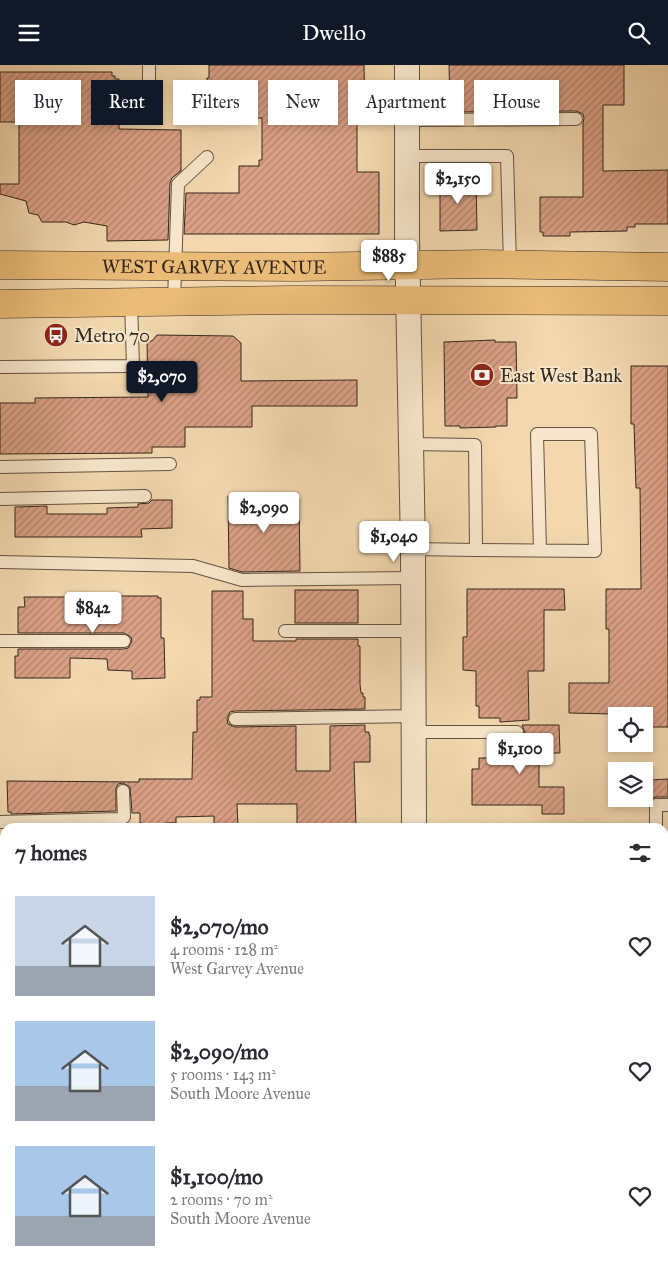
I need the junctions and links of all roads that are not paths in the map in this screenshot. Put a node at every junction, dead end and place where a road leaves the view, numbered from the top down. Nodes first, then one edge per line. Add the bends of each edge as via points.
1 (148, 65) edge
2 (407, 65) edge
3 (149, 80) edge
4 (407, 80) edge
5 (576, 119) dead end
6 (464, 120) edge
7 (406, 125) edge
8 (406, 156) junction
9 (207, 157) dead end
10 (0, 265) edge
11 (408, 265) junction
12 (510, 265) junction
13 (175, 267) junction
14 (602, 267) junction
15 (668, 267) edge
16 (409, 299) junction
17 (131, 301) junction
18 (174, 301) junction
19 (602, 301) junction
20 (668, 301) edge
21 (0, 304) edge
22 (0, 367) edge
23 (411, 444) junction
24 (170, 464) dead end
25 (0, 467) edge
26 (146, 496) dead end
27 (0, 499) edge
28 (413, 549) junction
29 (476, 550) junction
30 (540, 551) junction
31 (0, 562) edge
32 (413, 578) junction
33 (285, 631) dead end
34 (414, 631) junction
35 (0, 641) edge
36 (124, 641) dead end
37 (235, 719) dead end
38 (414, 724) junction
39 (517, 732) dead end
40 (123, 791) dead end
41 (668, 805) edge
42 (0, 822) edge
43 (414, 823) edge
44 (656, 823) edge

1 - 3 lane
2 - 4 street
5 - 6 lane
7 - 8 street
8 - 11 street
8 - 12 lane via 506,156
9 - 13 lane via 178,185
10 - 13 main road, WEST GARVEY AVENUE
11 - 12 main road, WEST GARVEY AVENUE
11 - 13 main road, WEST GARVEY AVENUE
11 - 16 street
12 - 14 main road, WEST GARVEY AVENUE
13 - 18 lane
14 - 15 main road, WEST GARVEY AVENUE
14 - 19 main road
16 - 18 main road, WEST GARVEY AVENUE
16 - 19 main road, WEST GARVEY AVENUE
16 - 23 street
17 - 18 main road, WEST GARVEY AVENUE
17 - 21 main road, WEST GARVEY AVENUE
17 - 22 lane via 133,367
19 - 20 main road, WEST GARVEY AVENUE
23 - 28 street
23 - 29 lane via 476,445
24 - 25 lane
26 - 27 lane
28 - 29 lane
28 - 32 street
29 - 30 lane
30 - 30 lane via 595,551 591,434 537,434
31 - 32 lane via 193,566 242,580
32 - 34 street
33 - 34 lane
34 - 38 street
35 - 36 lane
37 - 38 lane
38 - 39 lane
38 - 43 street
40 - 42 lane via 124,817 120,819
41 - 44 lane via 656,805

